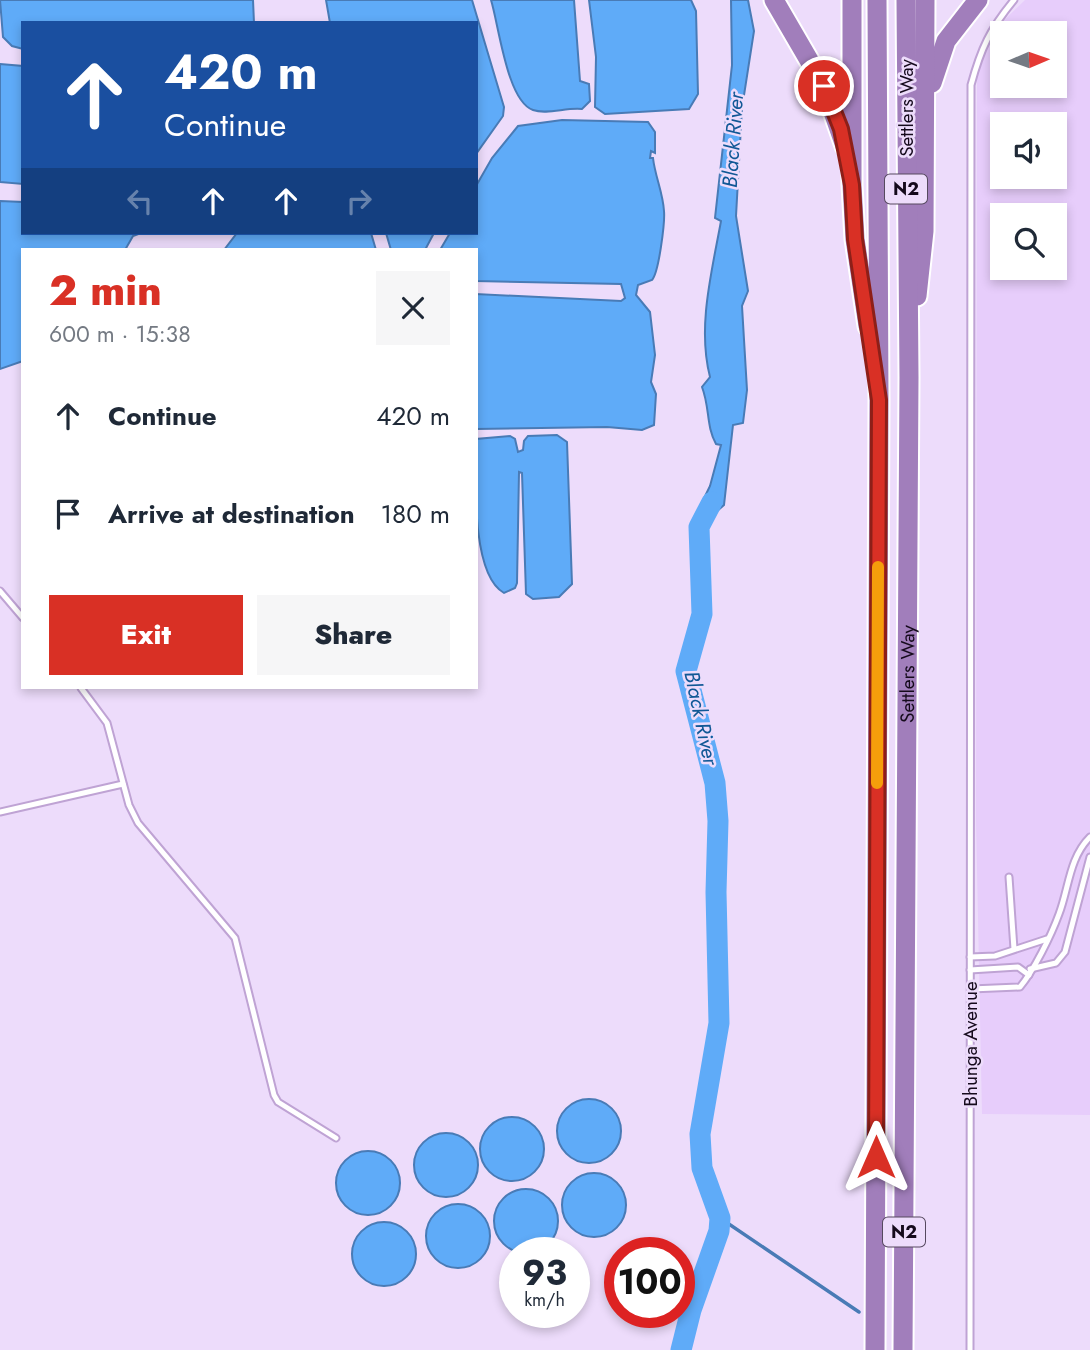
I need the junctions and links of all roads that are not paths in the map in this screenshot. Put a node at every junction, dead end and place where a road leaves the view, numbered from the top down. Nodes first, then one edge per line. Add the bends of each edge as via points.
1 (774, 0) edge
2 (852, 0) edge
3 (877, 0) edge
4 (906, 0) edge
5 (925, 0) edge
6 (978, 0) edge
7 (1014, 0) edge
8 (925, 121) junction
9 (852, 185) junction
10 (909, 377) junction
11 (879, 400) junction
12 (0, 591) edge
13 (21, 616) edge
14 (82, 689) edge
15 (123, 783) junction
16 (0, 811) edge
17 (1090, 837) edge
18 (1090, 857) edge
19 (1009, 877) dead end
20 (1047, 939) junction
21 (1014, 949) junction
22 (970, 957) junction
23 (970, 970) junction
24 (1030, 972) junction
25 (971, 989) junction
26 (336, 1138) dead end
27 (875, 1350) edge
28 (904, 1350) edge
29 (970, 1350) edge

1 - 9 highway via 829,97 841,129
2 - 9 highway
3 - 11 highway, Settlers Way / N2
4 - 10 highway, Settlers Way / N2
5 - 8 highway
6 - 8 highway via 940,53
7 - 22 lane, Bhunga Avenue via 982,46 971,85
8 - 10 highway via 924,231
9 - 11 highway via 855,239
10 - 28 highway, Settlers Way / N2
11 - 27 highway, Settlers Way / N2
12 - 13 lane
14 - 15 lane via 107,723
15 - 16 lane
15 - 26 lane via 138,823 235,938 278,1102
17 - 20 lane via 1073,862 1059,916
18 - 24 lane via 1065,951 1056,963
19 - 21 lane
20 - 21 lane
20 - 24 lane
21 - 22 lane
22 - 23 lane, Bhunga Avenue
23 - 24 lane via 1017,967
23 - 25 lane, Bhunga Avenue
24 - 25 lane via 1020,987
25 - 29 lane, Bhunga Avenue

